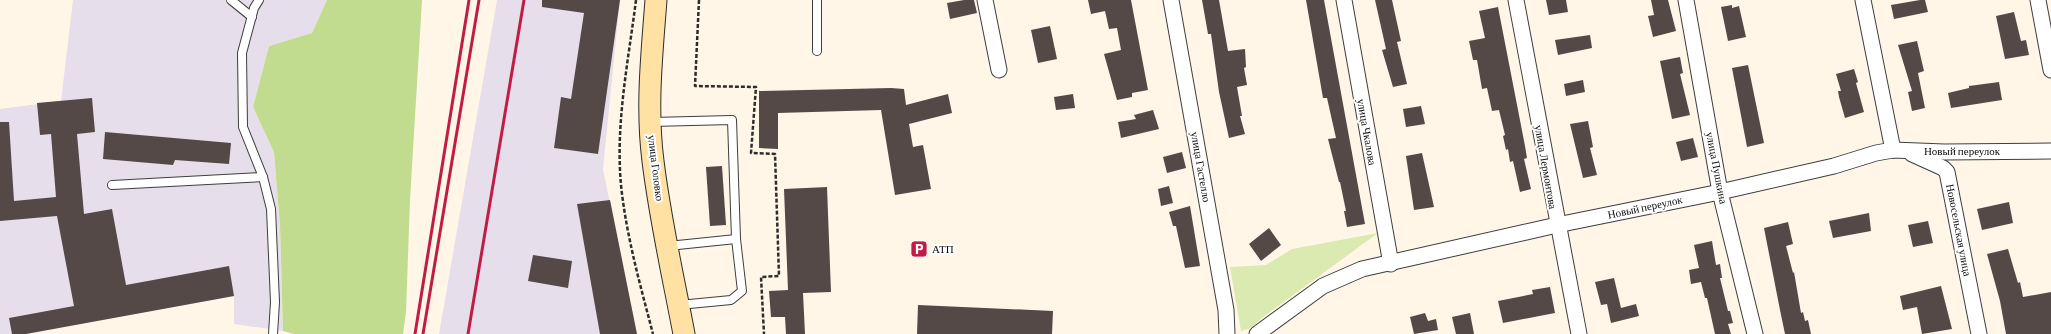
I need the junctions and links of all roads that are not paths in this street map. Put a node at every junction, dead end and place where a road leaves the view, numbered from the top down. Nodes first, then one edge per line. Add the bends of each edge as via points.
1 (231, 0) edge
2 (259, 0) edge
3 (656, 0) edge
4 (817, 0) edge
5 (985, 0) edge
6 (1171, 0) edge
7 (1344, 0) edge
8 (1516, 0) edge
9 (1686, 0) edge
10 (1863, 0) edge
11 (2038, 0) edge
12 (252, 17) junction
13 (817, 51) dead end
14 (999, 70) dead end
15 (2051, 70) edge
16 (651, 122) junction
17 (1899, 150) junction
18 (2051, 151) edge
19 (263, 177) junction
20 (112, 185) dead end
21 (1720, 192) junction
22 (1557, 225) junction
23 (736, 239) junction
24 (668, 246) junction
25 (1391, 264) junction
26 (678, 305) junction
27 (273, 334) edge
28 (684, 334) edge
29 (1227, 334) edge
30 (1257, 334) edge
31 (1579, 334) edge
32 (1755, 334) edge
33 (1979, 334) edge

1 - 12 lane
2 - 12 lane
3 - 16 main road, улица Головко via 650,74
4 - 13 lane
5 - 14 street
6 - 29 street, улица Гастелло via 1226,310
7 - 25 street, улица Чкалова
8 - 22 street, улица Лермонтова
9 - 21 street, улица Пушкина
10 - 17 street
11 - 15 street
12 - 19 lane via 242,53 243,127
16 - 23 lane via 732,120
16 - 24 main road, улица Головко via 653,160
17 - 18 street, Новый переулок
17 - 21 street, Новый переулок via 1876,153 1834,166
17 - 33 street, Новосельская улица via 1947,172
19 - 20 lane
19 - 27 lane via 271,209
21 - 22 street, Новый переулок
21 - 32 street, улица Пушкина
22 - 25 street, Новый переулок
22 - 31 street, улица Лермонтова
23 - 24 lane
23 - 26 lane via 742,291 731,300
24 - 26 main road, улица Головко
25 - 30 street, Новый переулок via 1362,269 1323,286
26 - 28 main road, улица Головко

